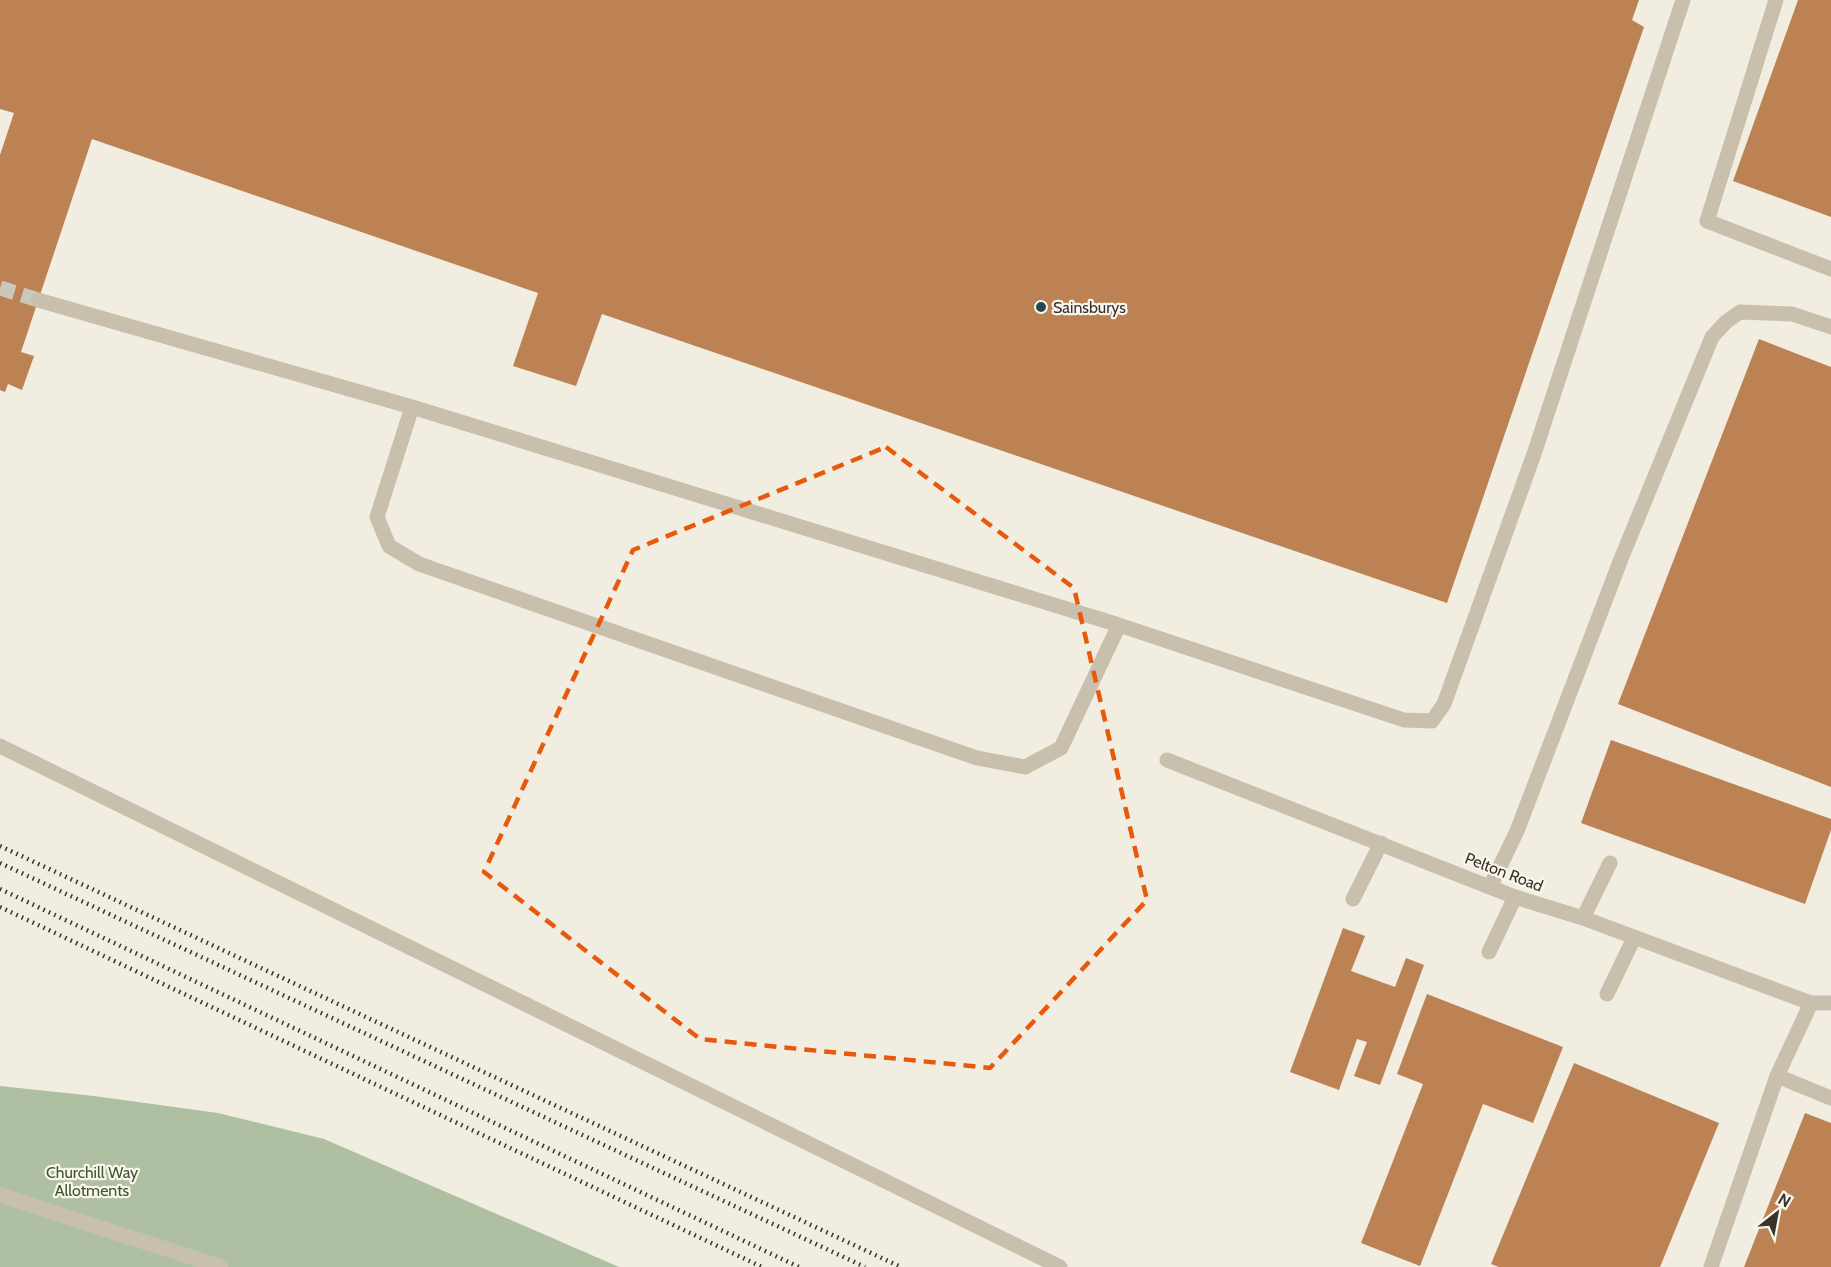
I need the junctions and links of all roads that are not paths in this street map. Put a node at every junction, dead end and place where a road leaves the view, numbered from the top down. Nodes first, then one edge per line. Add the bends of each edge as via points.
1 (1683, 0) edge
2 (1776, 0) edge
3 (1831, 269) edge
4 (38, 300) tunnel mouth
5 (1831, 327) edge
6 (412, 407) junction
7 (1119, 625) junction
8 (0, 746) edge
9 (1167, 760) dead end
10 (1381, 843) junction
11 (1610, 863) dead end
12 (1491, 887) junction
13 (1515, 897) junction
14 (1353, 899) dead end
15 (1583, 918) junction
16 (1634, 938) junction
17 (1489, 952) dead end
18 (1607, 994) dead end
19 (1811, 1003) junction
20 (1831, 1003) edge
21 (1777, 1076) junction
22 (1831, 1098) edge
23 (0, 1195) edge
24 (221, 1267) edge
25 (1060, 1267) edge
26 (1711, 1267) edge

1 - 7 street via 1534,454 1444,704 1432,721 1404,720
2 - 3 street via 1707,221
4 - 6 street
5 - 12 street via 1792,314 1740,312 1712,337 1621,559 1517,831
6 - 7 street
6 - 7 street via 377,517 389,546 419,564 977,758 1026,767 1061,748
8 - 25 street
9 - 10 street, Pelton Road
10 - 12 street, Pelton Road
10 - 14 street
11 - 15 street
12 - 13 street, Pelton Road
13 - 15 street, Pelton Road
13 - 17 street
15 - 16 street, Pelton Road
16 - 18 street
16 - 19 street, Pelton Road
19 - 20 street, Pelton Road
19 - 21 street
21 - 22 street
21 - 26 street
23 - 24 street

